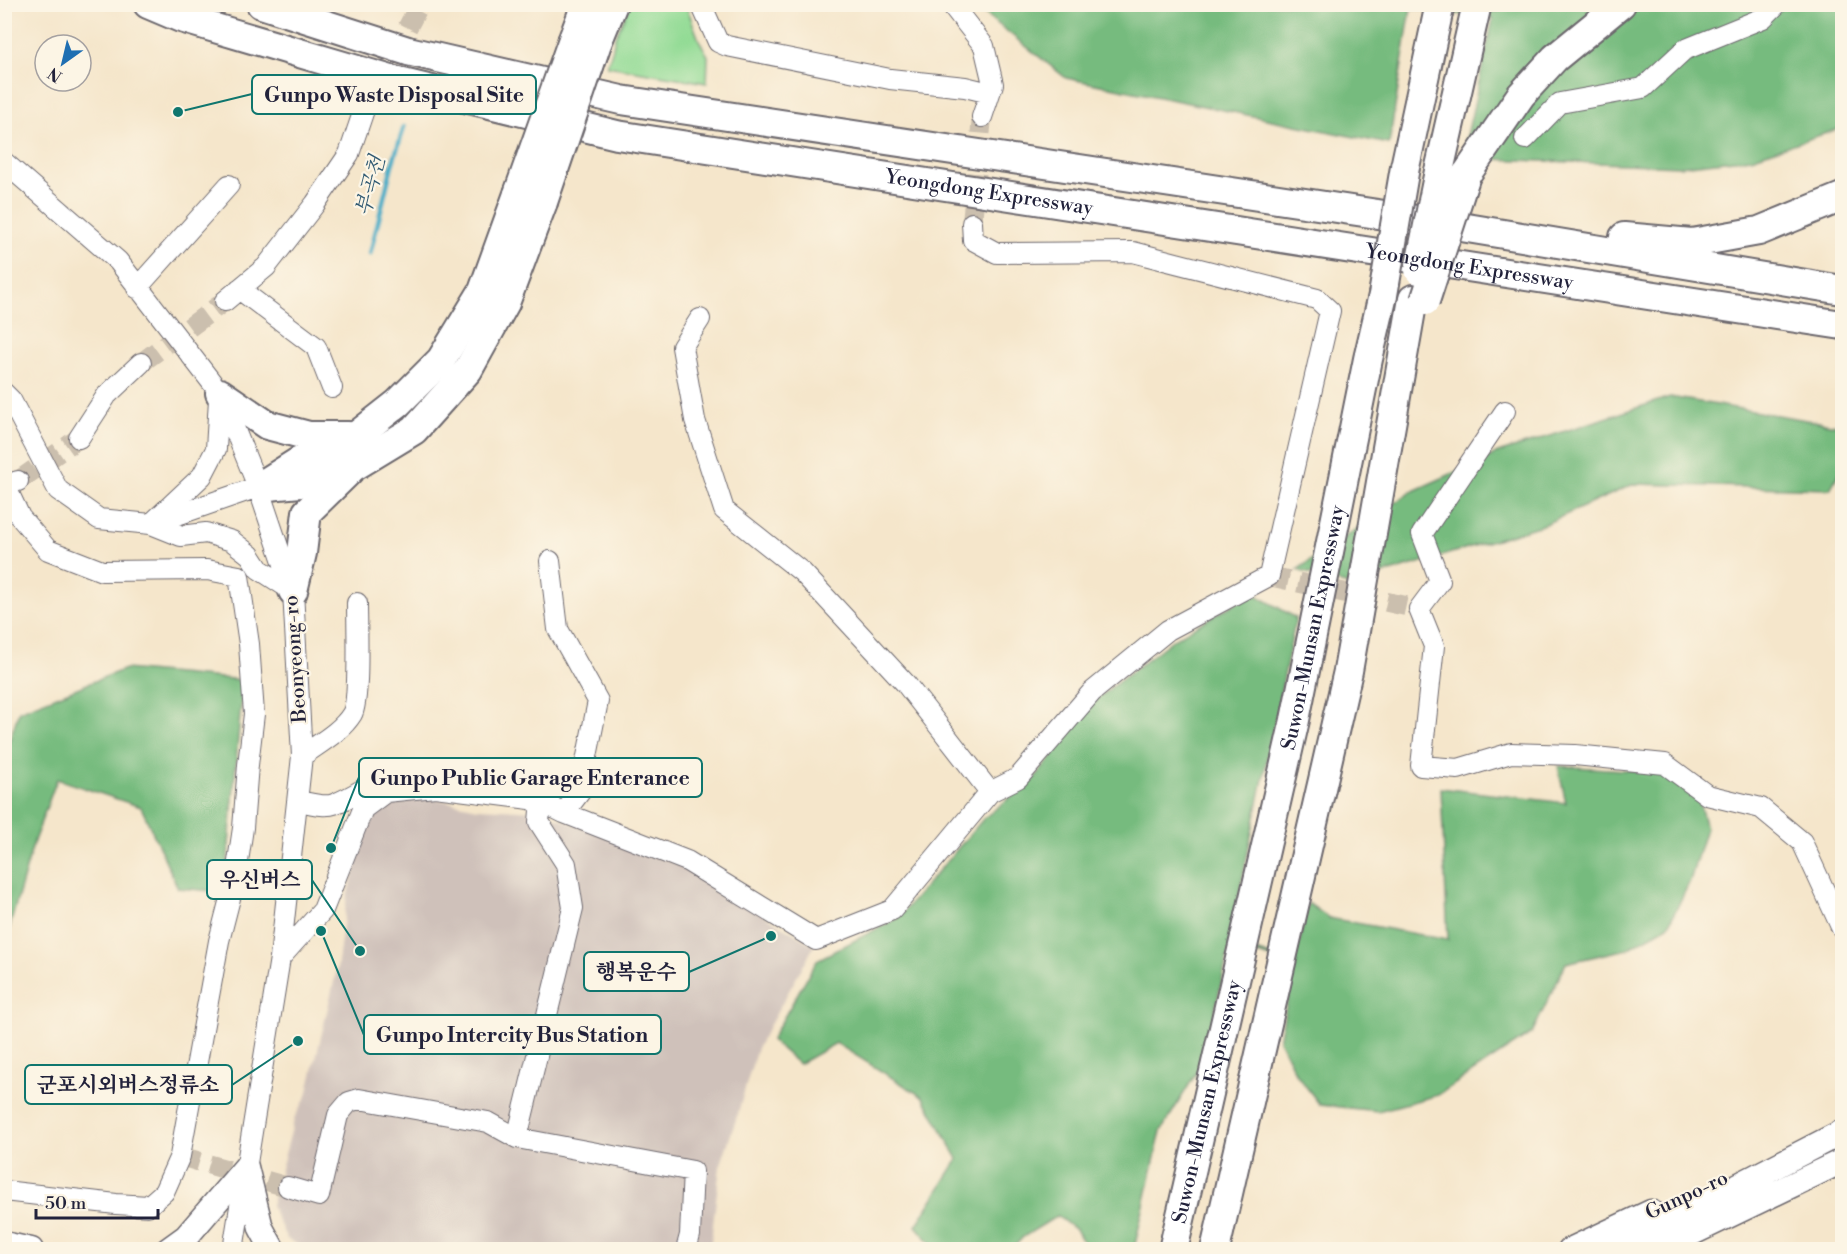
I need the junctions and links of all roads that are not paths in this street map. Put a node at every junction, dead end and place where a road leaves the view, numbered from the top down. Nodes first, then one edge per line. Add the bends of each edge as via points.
1 (148, 4) edge
2 (261, 4) edge
3 (586, 4) edge
4 (614, 4) edge
5 (701, 4) edge
6 (951, 4) edge
7 (1432, 4) edge
8 (1440, 4) edge
9 (1477, 4) edge
10 (1621, 4) edge
11 (1778, 4) edge
12 (585, 41) junction
13 (1428, 60) junction
14 (990, 93) junction
15 (365, 107) tunnel mouth
16 (982, 117) tunnel mouth
17 (1525, 139) dead end
18 (4, 162) edge
19 (1452, 173) junction
20 (229, 184) dead end
21 (1842, 197) edge
22 (530, 198) junction
23 (972, 223) tunnel mouth
24 (1437, 223) junction
25 (136, 288) junction
26 (1842, 290) edge
27 (700, 318) dead end
28 (1842, 325) edge
29 (141, 363) tunnel mouth
30 (332, 388) dead end
31 (4, 393) edge
32 (220, 393) junction
33 (1505, 411) dead end
34 (356, 436) junction
35 (79, 438) tunnel mouth
36 (353, 467) junction
37 (9, 484) edge
38 (258, 487) junction
39 (151, 524) junction
40 (550, 561) dead end
41 (259, 569) junction
42 (238, 576) junction
43 (293, 591) junction
44 (357, 603) dead end
45 (302, 756) junction
46 (435, 787) junction
47 (990, 792) junction
48 (538, 800) junction
49 (297, 801) junction
50 (564, 813) junction
51 (1842, 929) edge
52 (280, 958) junction
53 (1842, 1132) edge
54 (517, 1138) junction
55 (1806, 1150) junction
56 (1842, 1161) edge
57 (246, 1167) junction
58 (288, 1188) tunnel mouth
59 (4, 1191) edge
60 (1677, 1243) edge
61 (4, 1244) edge
62 (31, 1250) edge
63 (168, 1250) edge
64 (234, 1250) edge
65 (273, 1250) edge
66 (686, 1250) edge
67 (1173, 1250) edge
68 (1215, 1250) edge
69 (1570, 1250) edge
70 (1613, 1250) edge
71 (1657, 1250) edge

1 - 28 highway, Yeongdong Expressway via 181,18 391,80 617,135
2 - 24 highway, Yeongdong Expressway via 408,51 621,100
3 - 12 highway
4 - 12 highway
5 - 14 street via 718,42 727,46 890,79
6 - 14 street via 984,46 993,84
7 - 13 highway
8 - 13 highway, Suwon-Munsan Expressway
9 - 19 highway, Suwon-Munsan Expressway
10 - 19 highway via 1555,58
11 - 17 street via 1764,18 1684,50 1643,88 1560,103
12 - 22 highway, bridge
13 - 67 highway, Suwon-Munsan Expressway, bridge via 1295,720
14 - 16 street
15 - 30 street via 349,154 315,204 266,267 232,295 316,347
18 - 25 street, Beonyeong-ro via 118,261
19 - 68 highway, Suwon-Munsan Expressway, bridge via 1396,385 1348,670
20 - 25 street
21 - 24 highway via 1759,231 1692,243
22 - 34 highway via 483,291 441,360 398,403
22 - 36 highway via 505,303 468,370 414,430
23 - 47 street via 973,240 997,253 1133,252 1317,299 1330,311 1269,576 1168,630 1092,692 1018,778
24 - 26 highway, Yeongdong Expressway
25 - 32 street, Beonyeong-ro
27 - 47 street via 682,347 695,420 724,510 810,580 906,684
29 - 35 street via 106,395
31 - 39 street via 58,490 99,519
32 - 34 highway via 267,425 309,436
32 - 38 street, Beonyeong-ro
32 - 39 street via 216,449 202,476
33 - 51 street via 1422,534 1440,581 1419,609 1434,646 1421,766 1458,769 1511,753 1665,764 1707,795 1761,808 1802,842
34 - 38 highway via 298,462
36 - 38 highway via 300,483
36 - 43 highway via 307,512
37 - 42 street via 20,517 48,549 91,567 102,571 207,570
38 - 39 street
38 - 43 street, Beonyeong-ro
39 - 41 street via 181,536 206,533 232,541 250,555
40 - 50 street via 558,629 598,701 580,792
41 - 42 street
41 - 43 street
42 - 59 street via 255,714 236,875 219,941 180,1156 164,1192 148,1206
43 - 45 street, Beonyeong-ro
44 - 45 street via 354,713
45 - 49 street, Beonyeong-ro
46 - 48 street
46 - 49 street via 417,777 398,774 374,782 332,806
46 - 52 street via 386,792 363,809 323,910
47 - 50 street via 892,910 816,940 687,861
48 - 50 street
48 - 54 street via 539,822 566,864 573,908
49 - 52 street, Beonyeong-ro
52 - 57 street, Beonyeong-ro
53 - 55 main road, Gunpo-ro
54 - 58 street via 488,1122 359,1099 349,1102 338,1115 319,1196
54 - 66 street via 693,1171
55 - 69 main road, Gunpo-ro via 1702,1185
55 - 70 main road, Gunpo-ro
56 - 60 main road, Gunpo-ro
57 - 63 main road via 186,1237
57 - 64 street, Beonyeong-ro
57 - 65 main road via 261,1228
60 - 71 main road, Gunpo-ro
61 - 62 main road

